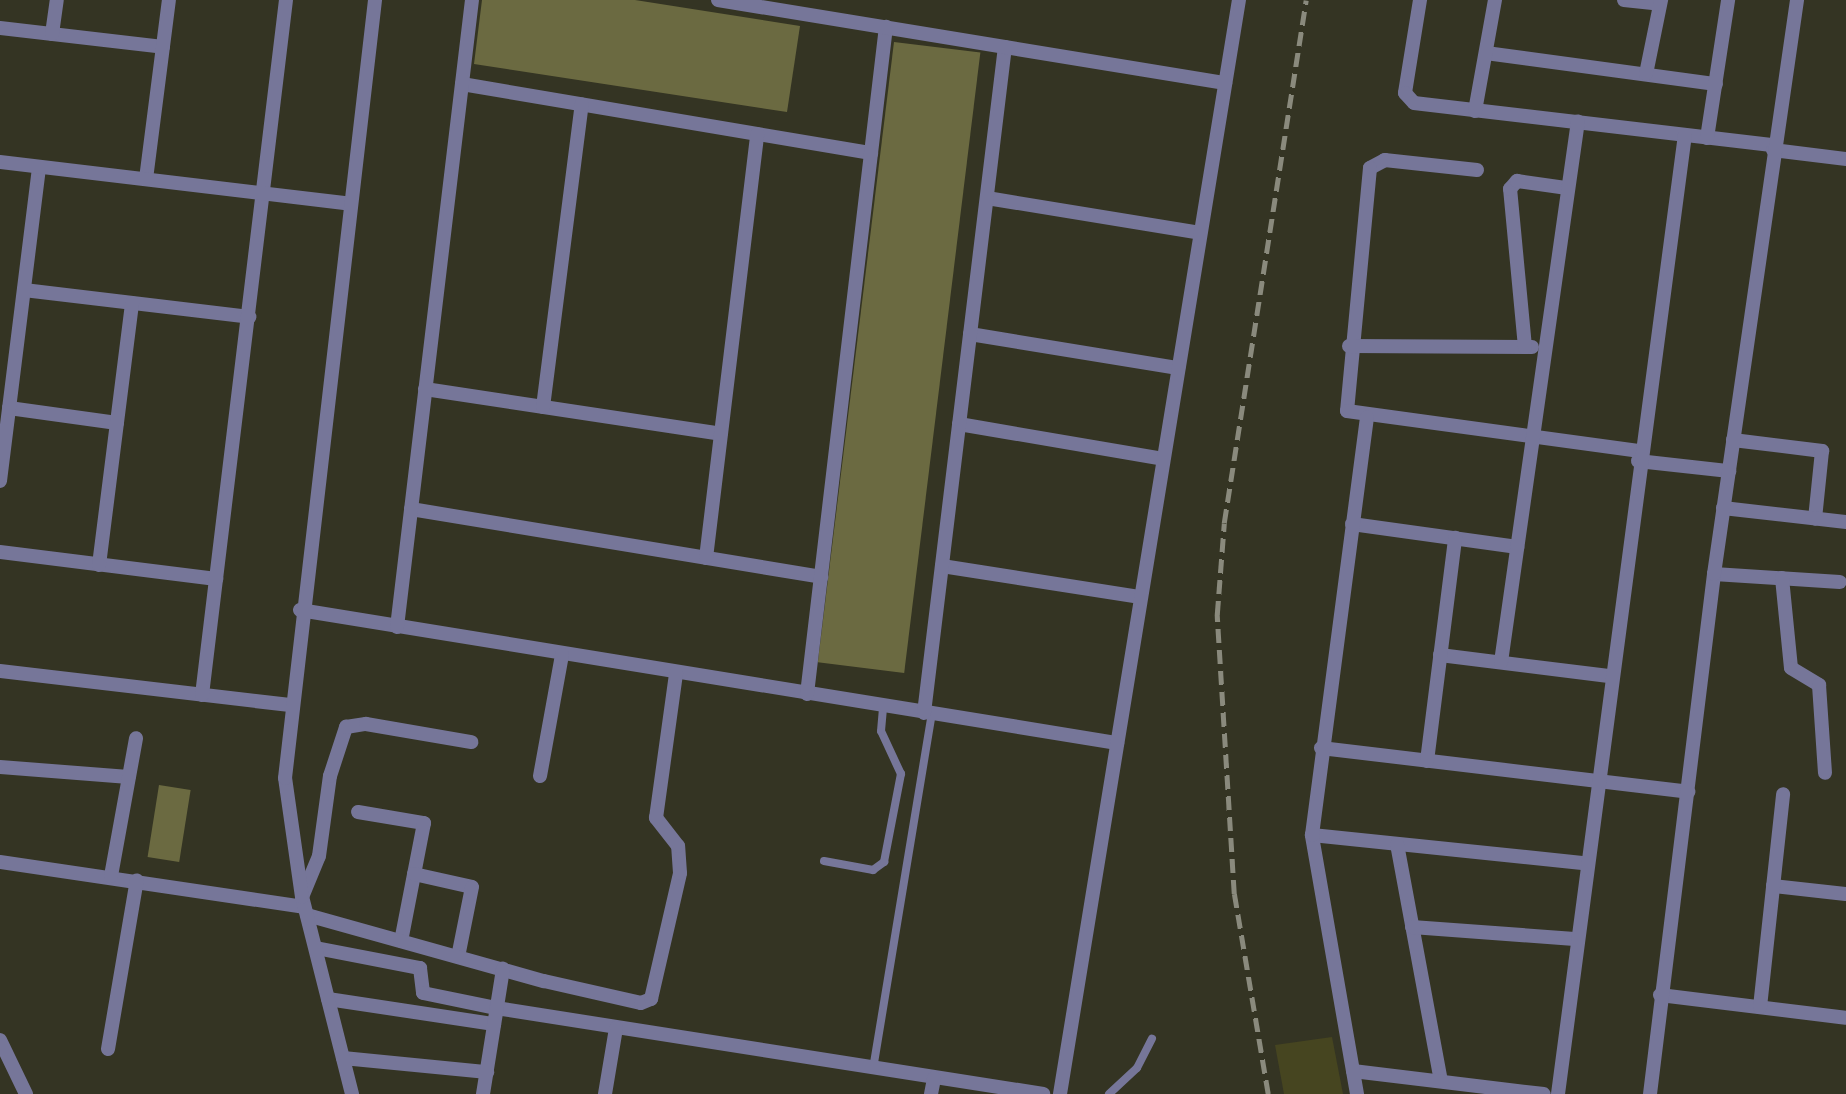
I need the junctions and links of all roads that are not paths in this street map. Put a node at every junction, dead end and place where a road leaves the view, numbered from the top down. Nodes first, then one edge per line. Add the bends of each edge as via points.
1 (57, 0) edge
2 (169, 0) edge
3 (286, 0) edge
4 (375, 0) edge
5 (472, 0) edge
6 (718, 0) edge
7 (1239, 0) edge
8 (1420, 0) edge
9 (1495, 0) edge
10 (1624, 0) edge
11 (1728, 0) edge
12 (1797, 0) edge
13 (1661, 2) edge
14 (781, 5) edge
15 (886, 27) junction
16 (0, 28) edge
17 (52, 34) junction
18 (163, 47) junction
19 (1005, 47) junction
20 (1486, 52) junction
21 (1646, 74) junction
22 (1225, 83) junction
23 (462, 84) junction
24 (1716, 84) junction
25 (582, 104) junction
26 (1475, 111) junction
27 (1578, 121) junction
28 (757, 134) junction
29 (1685, 135) junction
30 (1707, 138) junction
31 (1774, 147) junction
32 (871, 153) junction
33 (1846, 159) edge
34 (0, 162) edge
35 (39, 167) junction
36 (1477, 170) dead end
37 (146, 179) junction
38 (1566, 188) junction
39 (264, 194) junction
40 (987, 198) junction
41 (350, 204) junction
42 (1200, 233) junction
43 (24, 290) junction
44 (132, 303) junction
45 (249, 317) junction
46 (970, 334) junction
47 (1349, 346) junction
48 (1525, 347) junction
49 (1544, 347) junction
50 (1178, 368) junction
51 (425, 389) junction
52 (543, 407) junction
53 (9, 408) junction
54 (1367, 418) junction
55 (117, 423) junction
56 (959, 424) junction
57 (721, 434) junction
58 (1532, 438) junction
59 (1733, 440) junction
60 (1639, 456) junction
61 (1163, 459) junction
62 (1729, 471) junction
63 (0, 481) edge
64 (1723, 508) junction
65 (411, 509) junction
66 (1815, 519) junction
67 (1846, 523) edge
68 (1352, 524) junction
69 (1455, 538) junction
70 (1517, 547) junction
71 (0, 552) edge
72 (706, 558) junction
73 (99, 565) junction
74 (942, 566) junction
75 (1714, 574) junction
76 (821, 577) junction
77 (1782, 578) junction
78 (216, 579) junction
79 (1840, 582) dead end
80 (1141, 597) junction
81 (300, 610) junction
82 (397, 627) junction
83 (562, 655) junction
84 (1440, 655) junction
85 (1501, 662) junction
86 (0, 671) edge
87 (676, 673) junction
88 (1609, 676) junction
89 (807, 694) junction
90 (202, 695) junction
91 (290, 705) junction
92 (884, 707) junction
93 (928, 713) junction
94 (136, 738) dead end
95 (471, 742) dead end
96 (1117, 743) junction
97 (1321, 748) junction
98 (1427, 761) junction
99 (0, 766) edge
100 (1825, 773) dead end
101 (540, 776) dead end
102 (129, 777) junction
103 (1595, 781) junction
104 (1688, 792) junction
105 (1783, 794) dead end
106 (358, 812) dead end
107 (1312, 835) junction
108 (1397, 844) junction
109 (824, 861) dead end
110 (0, 862) edge
111 (1585, 863) junction
112 (414, 874) junction
113 (111, 876) junction
114 (137, 880) junction
115 (1773, 886) junction
116 (1846, 894) edge
117 (304, 906) junction
118 (1412, 927) junction
119 (1576, 939) junction
120 (401, 941) junction
121 (316, 948) junction
122 (458, 957) junction
123 (503, 969) junction
124 (1660, 995) junction
125 (328, 999) junction
126 (1760, 1007) junction
127 (496, 1008) junction
128 (1846, 1018) edge
129 (494, 1024) junction
130 (617, 1028) junction
131 (1152, 1039) dead end
132 (2, 1048) edge
133 (108, 1049) dead end
134 (343, 1058) junction
135 (873, 1069) junction
136 (1353, 1071) junction
137 (487, 1072) junction
138 (1440, 1077) junction
139 (934, 1078) junction
140 (26, 1094) edge
141 (352, 1094) edge
142 (483, 1094) edge
143 (605, 1094) edge
144 (931, 1094) edge
145 (1044, 1094) edge
146 (1060, 1094) edge
147 (1109, 1094) edge
148 (1357, 1094) edge
149 (1544, 1094) edge
150 (1558, 1094) edge
151 (1650, 1094) edge

1 - 17 street
2 - 18 street
3 - 39 street
4 - 41 street
5 - 23 street
6 - 14 street
7 - 22 street
8 - 26 street via 1406,97
9 - 20 street
10 - 13 street
11 - 24 street
12 - 31 street
13 - 21 street
14 - 15 street
15 - 19 street
15 - 32 street
16 - 17 street
17 - 18 street
18 - 37 street
19 - 22 street
19 - 40 street
20 - 21 street
20 - 26 street
21 - 24 street
22 - 42 street
23 - 25 street
23 - 51 street
24 - 30 street
25 - 28 street
25 - 52 street
26 - 27 street
27 - 29 street
27 - 38 street
28 - 32 street
28 - 57 street
29 - 30 street
29 - 60 street
30 - 31 street
31 - 33 street
31 - 59 street
32 - 76 street
34 - 35 street
35 - 37 street
35 - 43 street
36 - 47 street via 1385,160 1370,168
37 - 39 street
38 - 48 street via 1517,181 1510,188
38 - 49 street
39 - 41 street
39 - 45 street
40 - 42 street
40 - 46 street
41 - 81 street
42 - 50 street
43 - 44 street
43 - 53 street
44 - 45 street
44 - 55 street
45 - 78 street
46 - 50 street
46 - 56 street
47 - 48 street
47 - 54 street via 1346,407
48 - 49 street
49 - 58 street
50 - 61 street
51 - 52 street
51 - 65 street
52 - 57 street
53 - 55 street
53 - 63 street
54 - 58 street
54 - 68 street
55 - 73 street
56 - 61 street
56 - 74 street
57 - 72 street
58 - 60 street
58 - 70 street
59 - 62 street
59 - 66 street via 1822,451
60 - 62 street
60 - 88 street
61 - 80 street
62 - 64 street
64 - 66 street
64 - 75 street
65 - 72 street
65 - 82 street
66 - 67 street
68 - 69 street
68 - 97 street
69 - 70 street
69 - 84 street
70 - 85 street
71 - 73 street
72 - 76 street
73 - 78 street
74 - 80 street
74 - 93 street
75 - 77 street
75 - 104 street
76 - 89 street
77 - 79 street
77 - 100 street via 1791,668 1819,685
78 - 90 street
80 - 96 street
81 - 82 street
81 - 91 street
82 - 83 street
83 - 87 street
83 - 101 street
84 - 85 street
84 - 98 street
85 - 88 street
86 - 90 street
87 - 89 street
87 - 123 street via 656,818 678,846 681,863 655,994 641,1003
88 - 103 street
89 - 92 street
90 - 91 street
91 - 117 street via 285,800
92 - 93 street
92 - 109 lane via 881,732 901,774 884,862 873,870
93 - 96 street
93 - 135 lane
94 - 102 street
95 - 117 street via 366,724 346,727 330,776 319,856
96 - 146 street
97 - 98 street
97 - 107 street
98 - 103 street
99 - 102 street
102 - 113 street
103 - 104 street
103 - 111 street
104 - 124 street
105 - 115 street
106 - 112 street via 422,821
107 - 108 street
107 - 136 street
108 - 111 street
108 - 118 street
110 - 113 street
111 - 119 street
112 - 120 street
112 - 122 street via 472,887
113 - 114 street
114 - 117 street
114 - 133 street
115 - 116 street
115 - 126 street
117 - 120 street
117 - 121 street
118 - 119 street
118 - 138 street
119 - 150 street
120 - 122 street
121 - 125 street
121 - 127 street via 420,968 423,993
122 - 123 street
123 - 127 street
124 - 126 street
124 - 151 street
125 - 129 street
125 - 134 street
126 - 128 street
127 - 129 street
127 - 130 street
129 - 137 street
130 - 135 street
130 - 143 street
131 - 147 lane via 1137,1068
132 - 140 street
134 - 137 street
134 - 141 street
135 - 139 street
136 - 138 street
136 - 148 street
137 - 142 street
138 - 149 street
139 - 144 street
139 - 145 street

